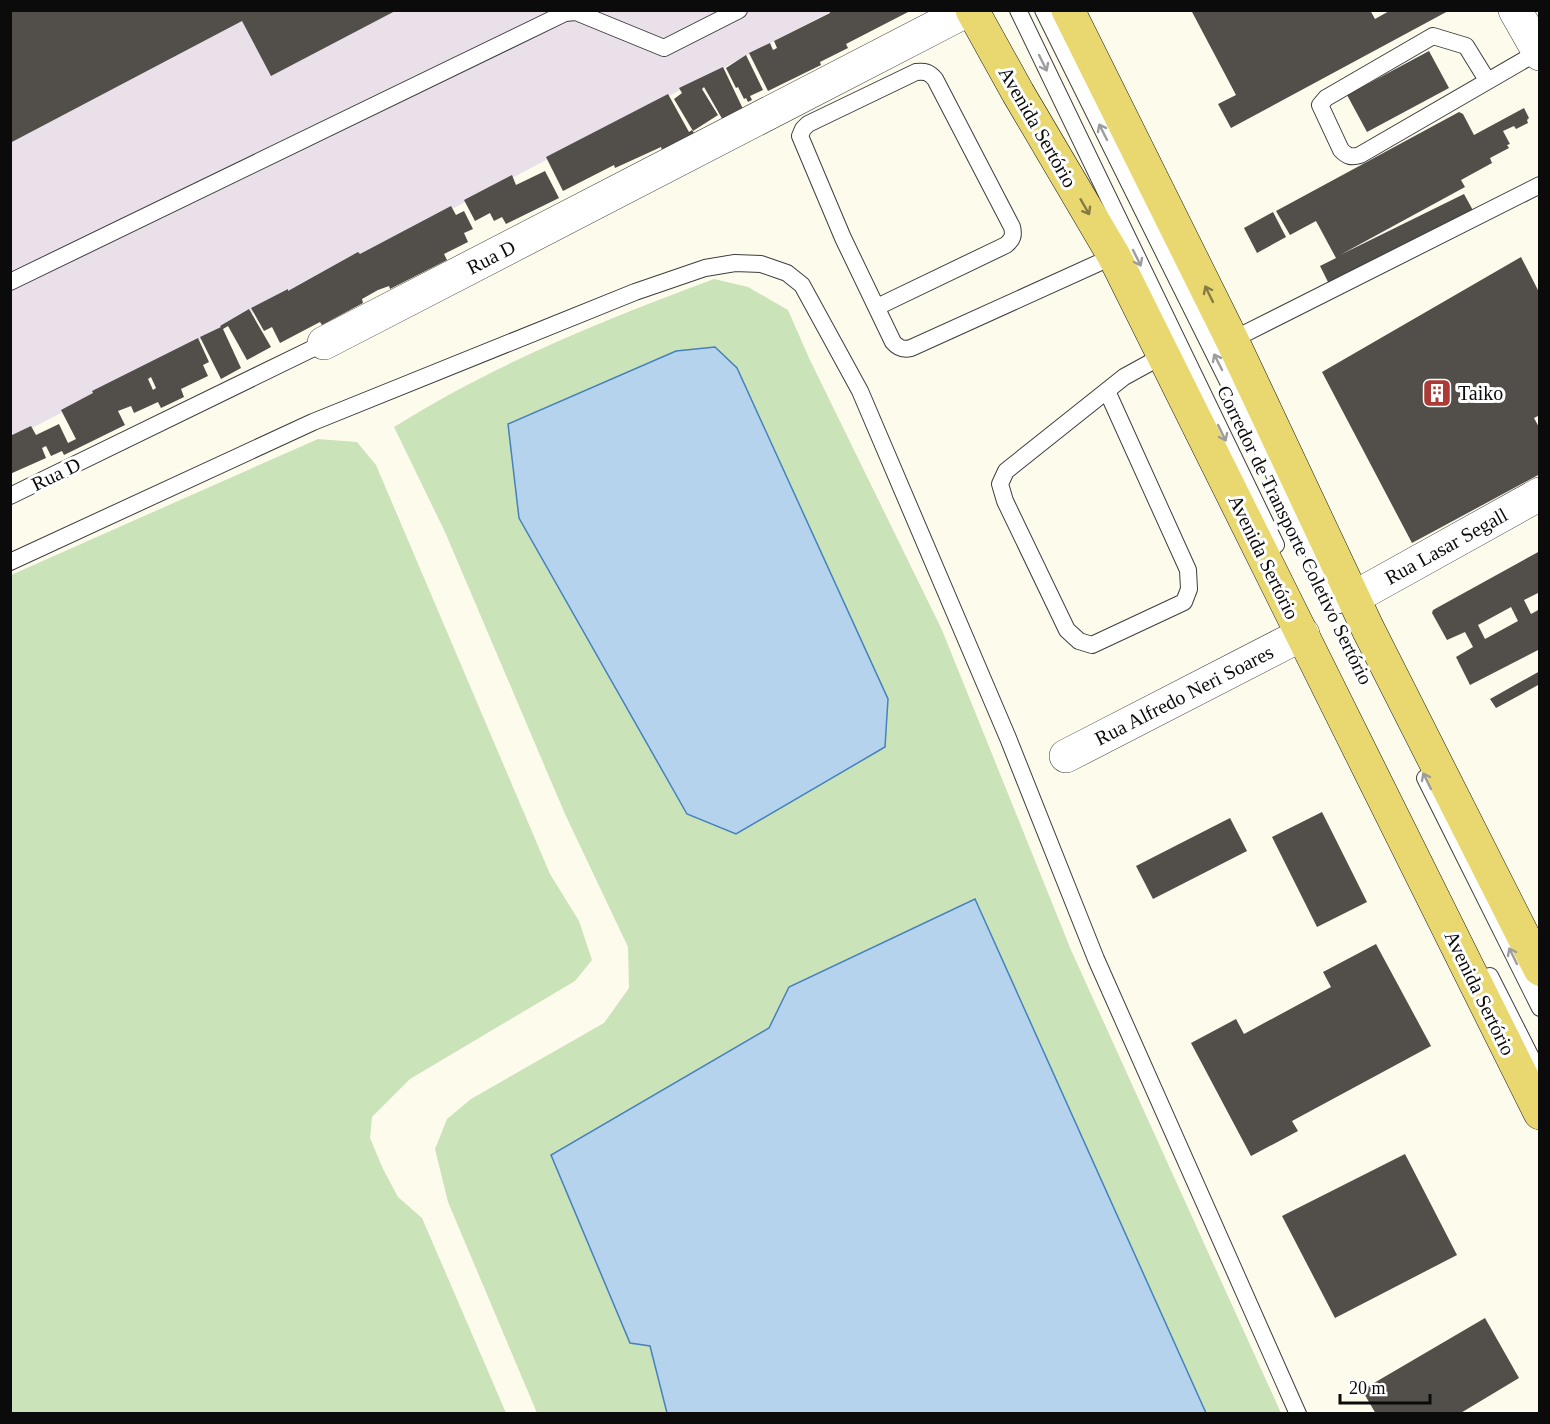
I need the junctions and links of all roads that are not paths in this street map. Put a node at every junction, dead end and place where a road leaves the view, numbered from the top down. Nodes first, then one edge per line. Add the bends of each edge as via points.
1 (739, 10) edge
2 (970, 10) edge
3 (1018, 10) edge
4 (1044, 10) edge
5 (1068, 10) edge
6 (1515, 10) edge
7 (1539, 53) edge
8 (1487, 80) junction
9 (1539, 185) edge
10 (1114, 256) junction
11 (10, 282) edge
12 (877, 307) junction
13 (1232, 340) junction
14 (324, 343) joint
15 (1164, 355) junction
16 (1107, 391) junction
17 (1539, 494) edge
18 (10, 496) edge
19 (10, 562) edge
20 (1353, 598) junction
21 (1303, 634) junction
22 (1066, 756) dead end
23 (1433, 861) dead end
24 (1481, 957) dead end
25 (1539, 969) edge
26 (1539, 1008) edge
27 (1539, 1074) edge
28 (1539, 1113) edge
29 (1298, 1413) edge

1 - 11 lane via 664,48 576,12 565,12
2 -> 10 main road, Avenida Sertório
2 - 14 street, Rua D
3 -> 23 lane, Corredor de Transporte Coletivo Sertório via 1299,594
26 -> 4 lane, Corredor de Transporte Coletivo Sertório
13 -> 5 main road
6 - 7 street
7 - 8 lane
8 - 8 lane via 1466,46 1433,36 1320,105 1341,150 1353,157
9 - 13 lane
10 - 12 lane via 904,350 893,342
10 - 15 main road, Avenida Sertório
12 - 12 lane via 800,136 808,124 924,71 935,79 1014,234 1006,245
13 - 20 main road
14 - 18 lane, Rua D
15 - 16 lane
15 - 21 main road, Avenida Sertório
16 - 16 lane via 1006,471 1000,484 1067,630 1079,641 1092,645 1184,602 1189,590 1188,570
17 - 20 street, Rua Lasar Segall
19 - 29 lane via 324,418 635,292 705,268 735,263 761,264 786,273 802,285 860,391 1008,738 1096,959
20 - 25 main road
21 - 22 street, Rua Alfredo Neri Soares
21 - 28 main road, Avenida Sertório
24 - 27 lane

